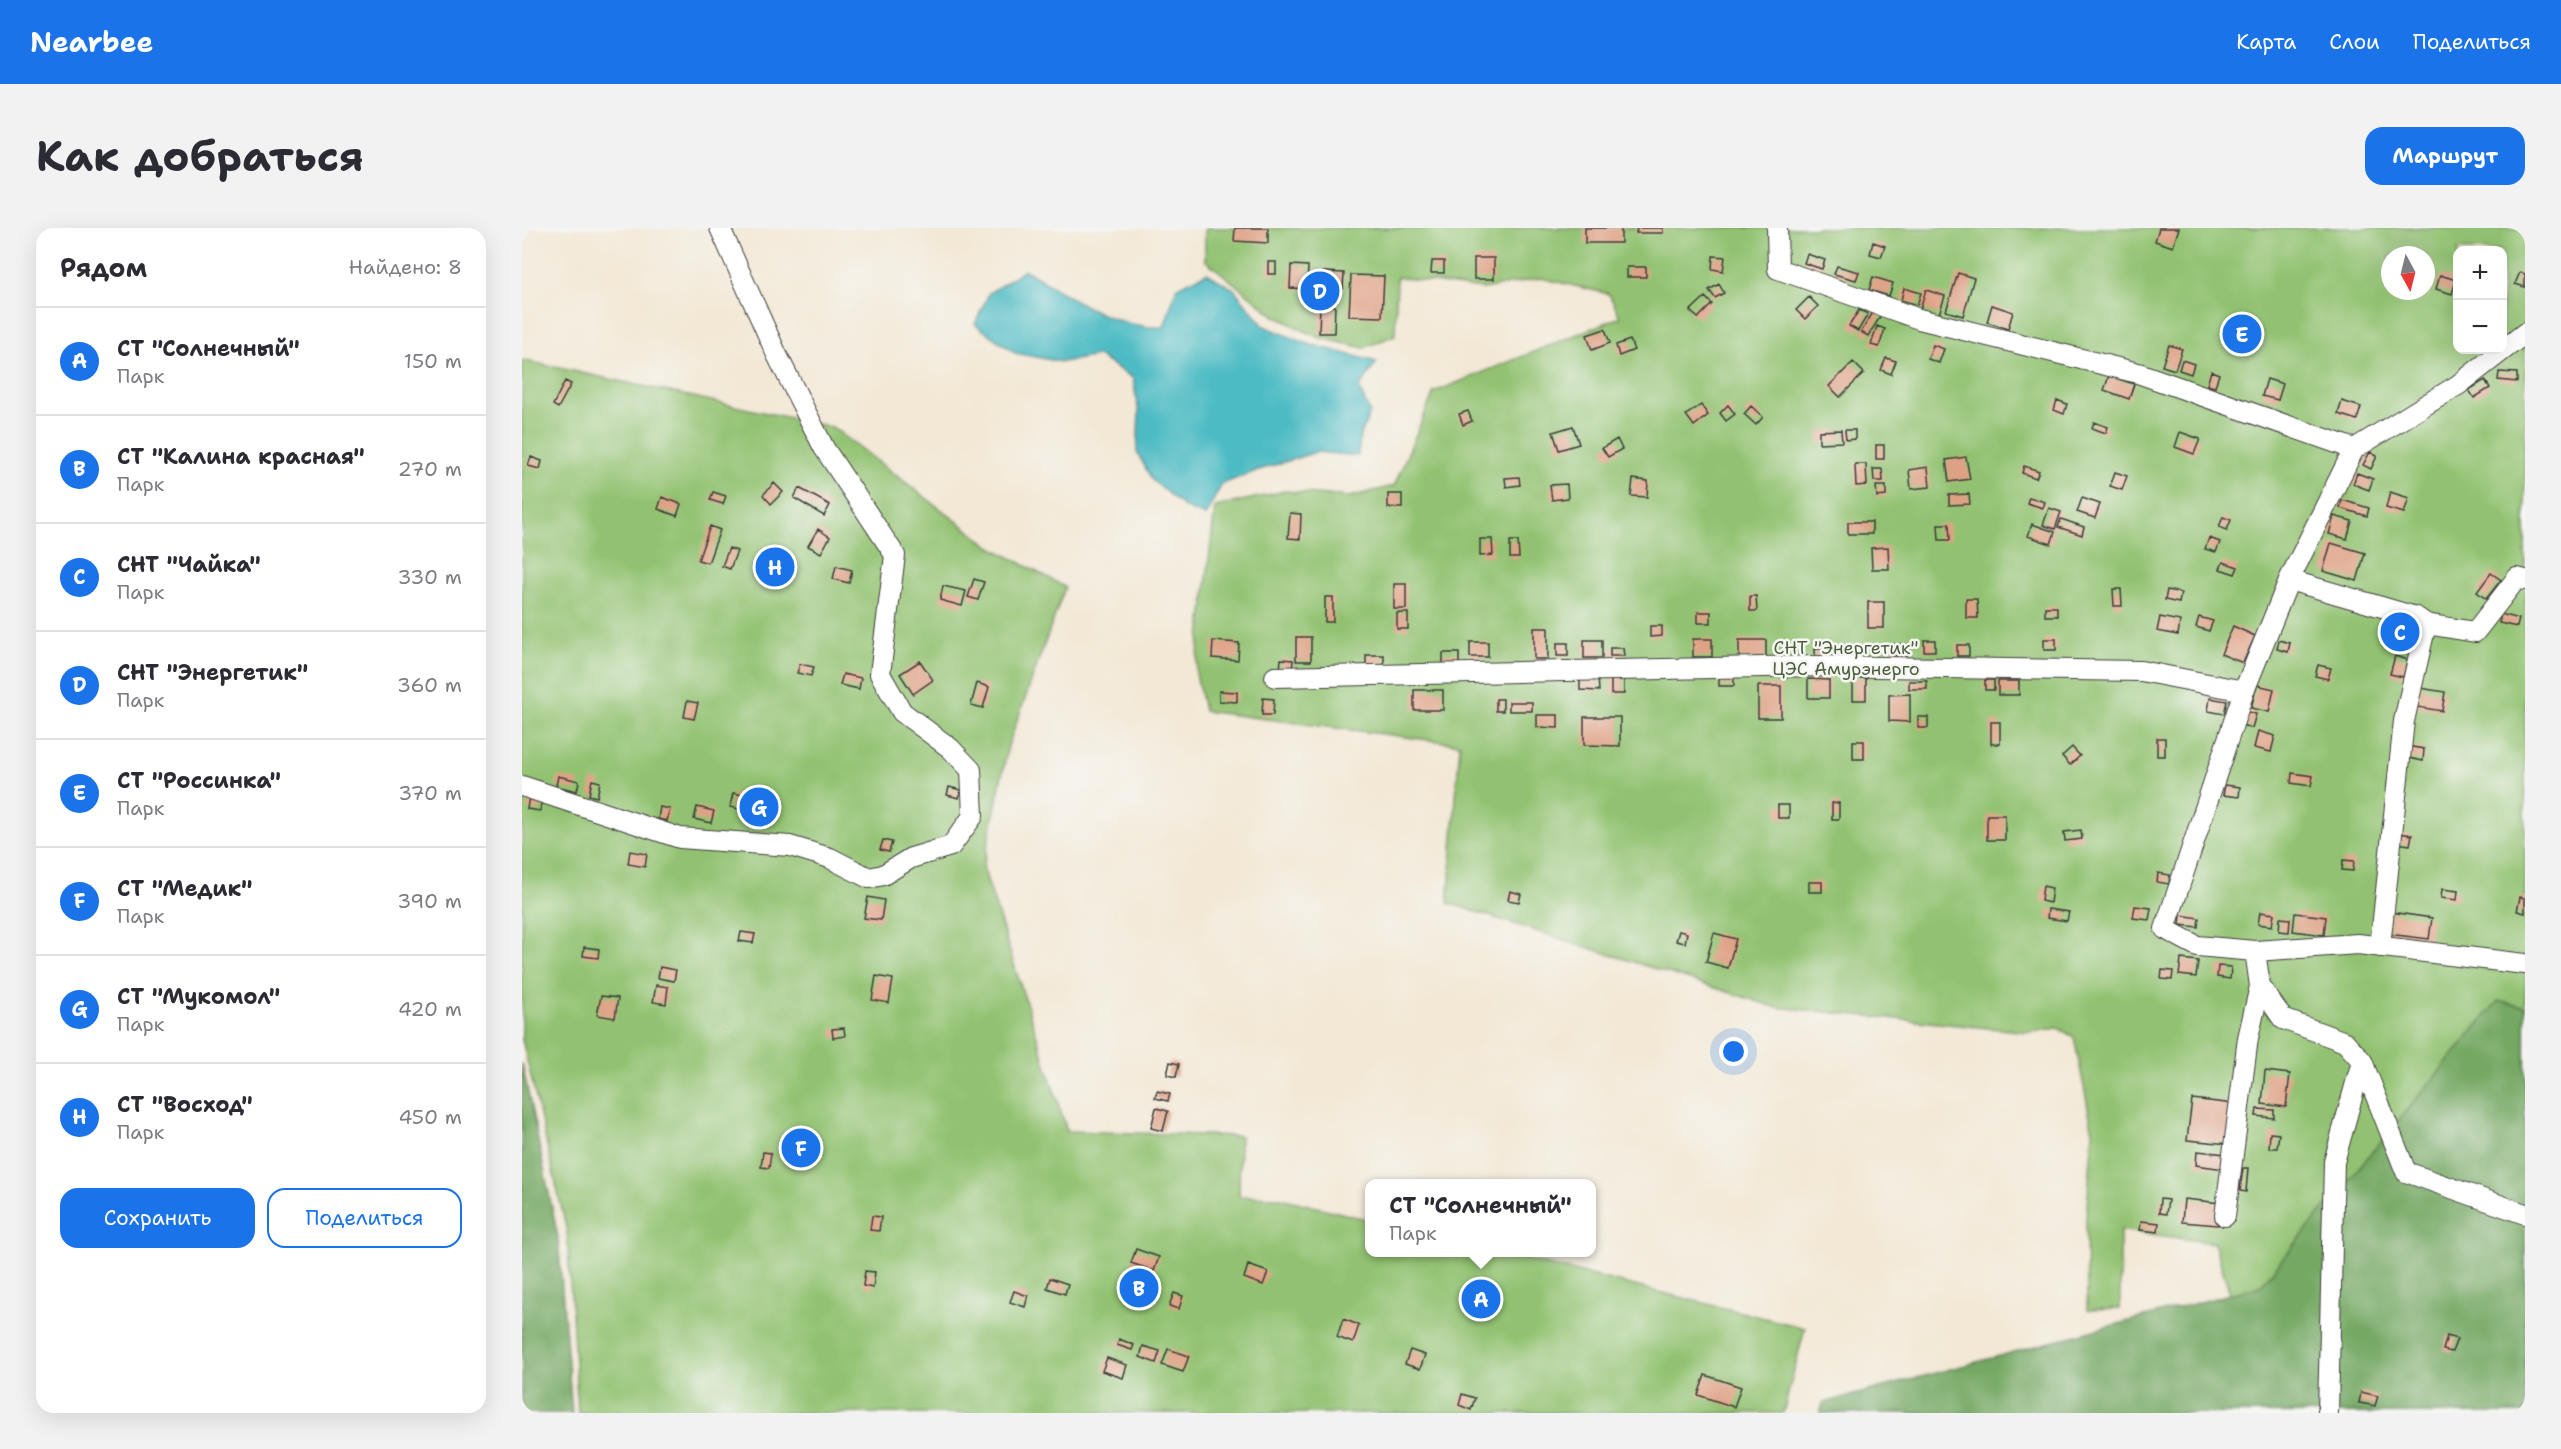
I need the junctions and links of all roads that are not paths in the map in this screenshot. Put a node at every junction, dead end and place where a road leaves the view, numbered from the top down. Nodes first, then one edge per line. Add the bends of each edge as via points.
1 (720, 228) edge
2 (1777, 228) edge
3 (2525, 333) edge
4 (2354, 449) junction
5 (2525, 579) edge
6 (2289, 580) junction
7 (2427, 624) junction
8 (1275, 677) dead end
9 (2244, 691) junction
10 (522, 786) edge
11 (2380, 947) junction
12 (2255, 951) junction
13 (2525, 964) edge
14 (2260, 986) junction
15 (2362, 1061) junction
16 (2525, 1214) edge
17 (2225, 1216) dead end
18 (2328, 1413) edge

1 - 10 street via 824,448 895,555 880,674 902,712 950,748 971,770 973,816 951,846 911,858 883,875 869,878 830,858 790,846 680,838
2 - 4 street via 1778,269 1919,319 2138,373
3 - 4 street via 2458,385
4 - 6 street
5 - 7 street via 2517,578 2475,632
6 - 7 street via 2416,617
6 - 9 street
7 - 11 street via 2404,721
8 - 9 street via 1817,666 2141,671
9 - 12 street via 2165,928 2197,946
11 - 12 street via 2358,944
11 - 13 street
12 - 14 street
14 - 15 street via 2283,1019 2345,1042
14 - 17 street via 2248,1038
15 - 16 street via 2406,1172
15 - 18 street via 2334,1162

